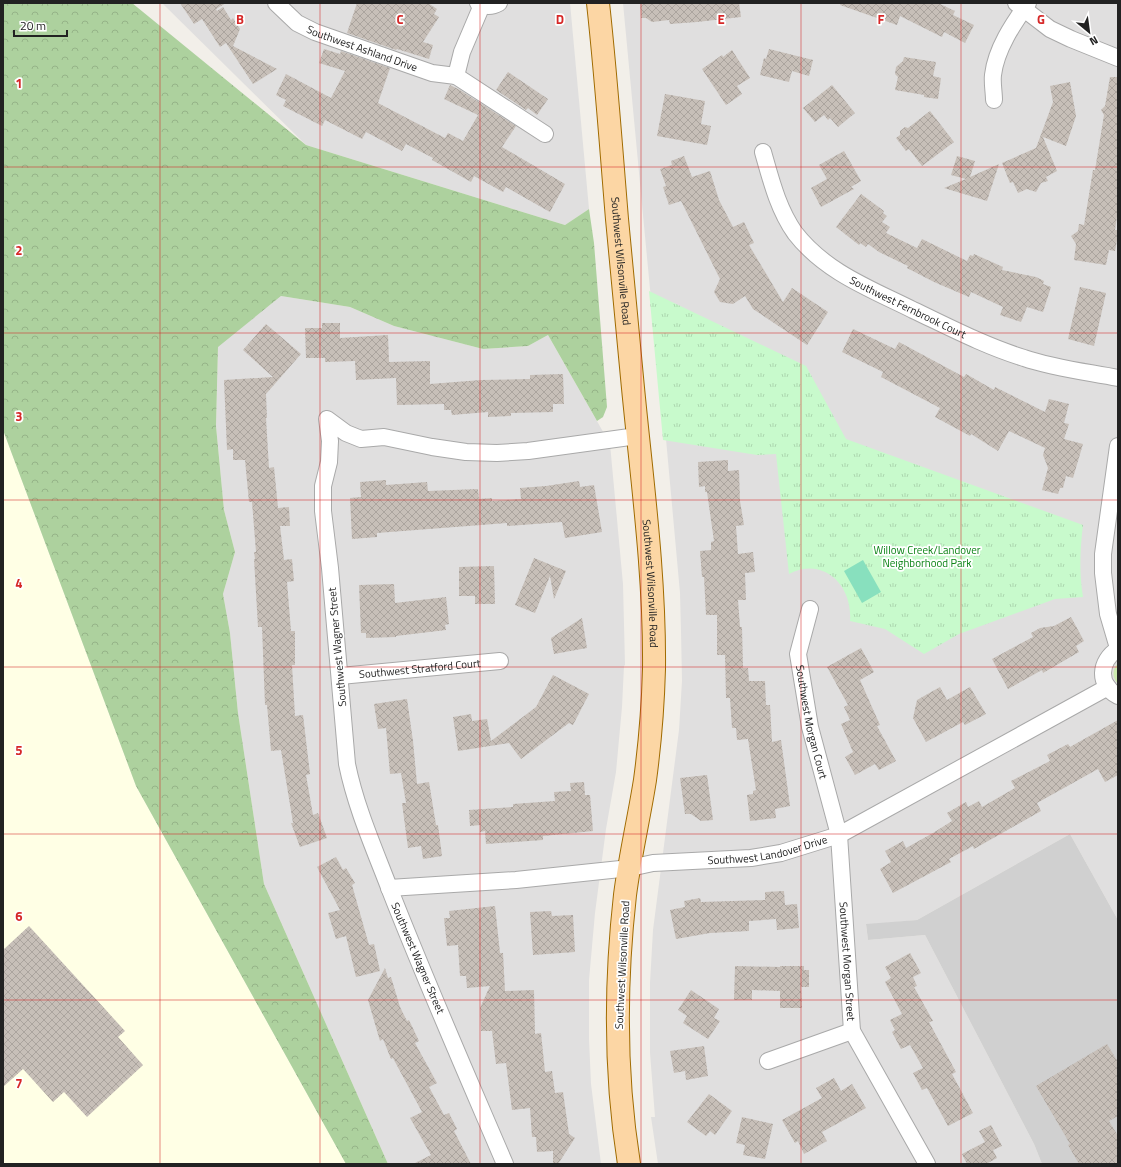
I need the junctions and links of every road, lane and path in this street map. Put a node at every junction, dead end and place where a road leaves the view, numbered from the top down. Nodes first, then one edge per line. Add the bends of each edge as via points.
1 (276, 3) edge
2 (499, 3) edge
3 (598, 3) edge
4 (480, 4) edge
5 (1022, 5) edge
6 (1118, 58) edge
7 (456, 76) junction
8 (994, 100) dead end
9 (545, 134) dead end
10 (763, 152) dead end
11 (1118, 378) edge
12 (637, 436) junction
13 (1118, 446) edge
14 (810, 609) dead end
15 (1118, 648) edge
16 (500, 661) dead end
17 (340, 676) junction
18 (1113, 691) edge
19 (839, 835) junction
20 (630, 868) junction
21 (389, 888) junction
22 (852, 1031) junction
23 (768, 1061) dead end
24 (505, 1164) edge
25 (629, 1164) edge
26 (927, 1164) edge

1 - 7 street, Southwest Ashland Drive via 297,23 315,32 432,73
2 - 4 street via 489,6
3 - 12 main road, Southwest Wilsonville Road
4 - 7 street
5 - 6 street via 1050,29
5 - 8 street via 997,56 993,76
7 - 9 street, Southwest Ashland Drive
10 - 11 street, Southwest Fernbrook Court via 787,221 818,259 832,268 941,324 1001,350 1041,363
12 - 17 street, Southwest Wagner Street via 528,451 466,452 384,437 361,439 346,433 327,419 330,441 329,462 323,486 323,511
12 - 20 main road, Southwest Wilsonville Road via 651,580 654,670 647,763
13 - 15 street via 1103,554 1108,614
14 - 19 street, Southwest Morgan Court via 798,654 810,727
15 - 18 street via 1107,659 1103,675 1105,682
16 - 17 street, Southwest Stratford Court
17 - 21 street, Southwest Wagner Street via 351,784 366,831
18 - 19 street, Southwest Landover Drive
19 - 20 street, Southwest Landover Drive via 781,853 751,858 653,863
19 - 22 street, Southwest Morgan Street
20 - 21 street, Southwest Landover Drive via 516,880
20 - 25 main road, Southwest Wilsonville Road via 621,934 619,1029 621,1084
21 - 24 street, Southwest Wagner Street
22 - 23 street
22 - 26 street, Southwest Morgan Street

